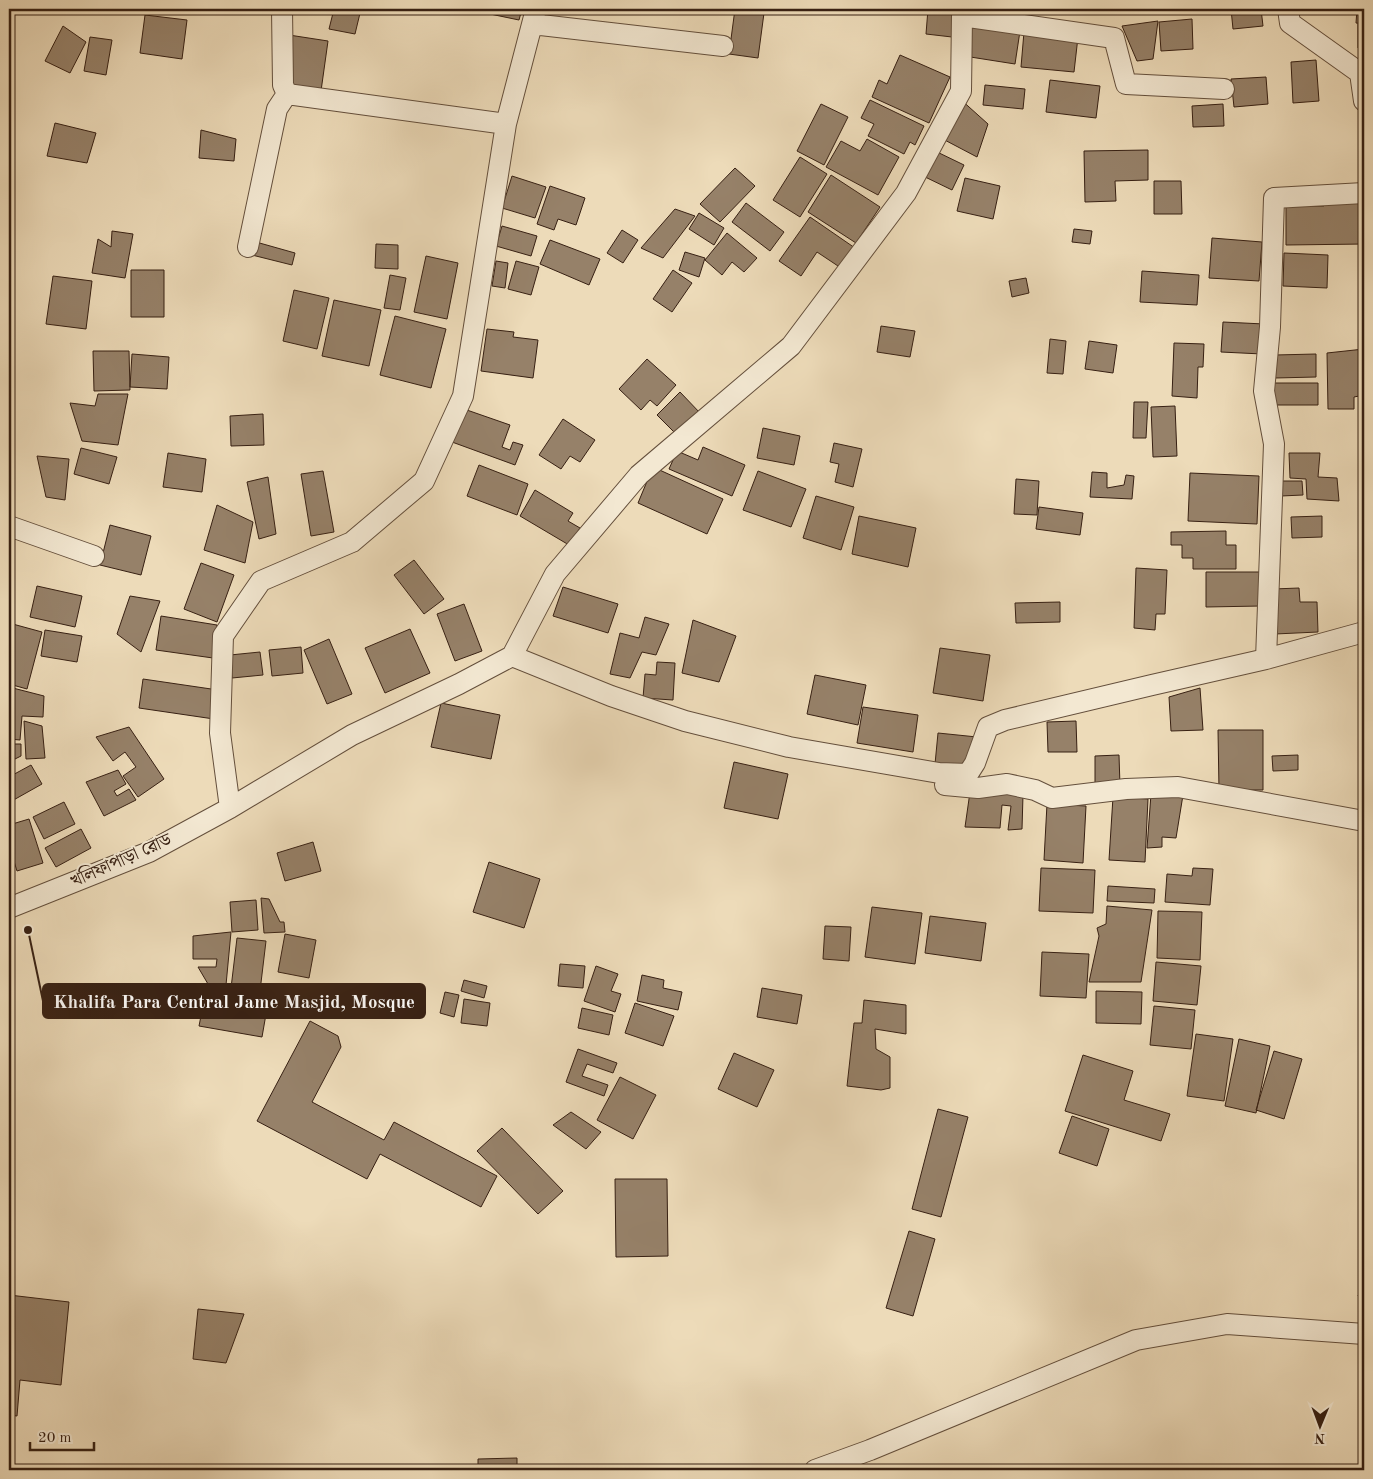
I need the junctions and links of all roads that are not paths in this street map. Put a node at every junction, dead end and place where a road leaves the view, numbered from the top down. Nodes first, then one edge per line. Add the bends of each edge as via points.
1 (282, 9) edge
2 (1288, 9) edge
3 (534, 16) edge
4 (723, 46) dead end
5 (1224, 90) dead end
6 (287, 94) junction
7 (1364, 101) edge
8 (506, 124) junction
9 (1364, 193) edge
10 (248, 247) dead end
11 (9, 526) edge
12 (94, 556) dead end
13 (1364, 632) edge
14 (512, 656) junction
15 (1266, 659) junction
16 (939, 774) junction
17 (230, 808) junction
18 (1364, 821) edge
19 (9, 908) edge
20 (1364, 1334) edge
21 (815, 1470) edge

1 - 6 street via 283,85
2 - 7 street via 1290,23 1360,73
3 - 4 street
3 - 8 street
5 - 14 street via 1126,84 1114,38 962,16 961,91 906,193 791,346 639,475 555,574
6 - 8 street
6 - 10 street via 276,109
8 - 17 street via 462,396 424,481 352,542 261,582 224,636 220,733
9 - 15 street via 1274,198 1270,327 1264,390 1274,444
11 - 12 street
13 - 15 street
14 - 16 street via 685,721 789,747
14 - 17 street, খলিফাপাড়া রোড via 352,735
15 - 16 street via 1005,720 988,727 968,774
16 - 18 street via 940,785 978,788 1007,784 1035,790 1052,798 1126,789 1178,787
17 - 19 street, খলিফাপাড়া রোড via 149,852
20 - 21 street via 1227,1324 1136,1340

